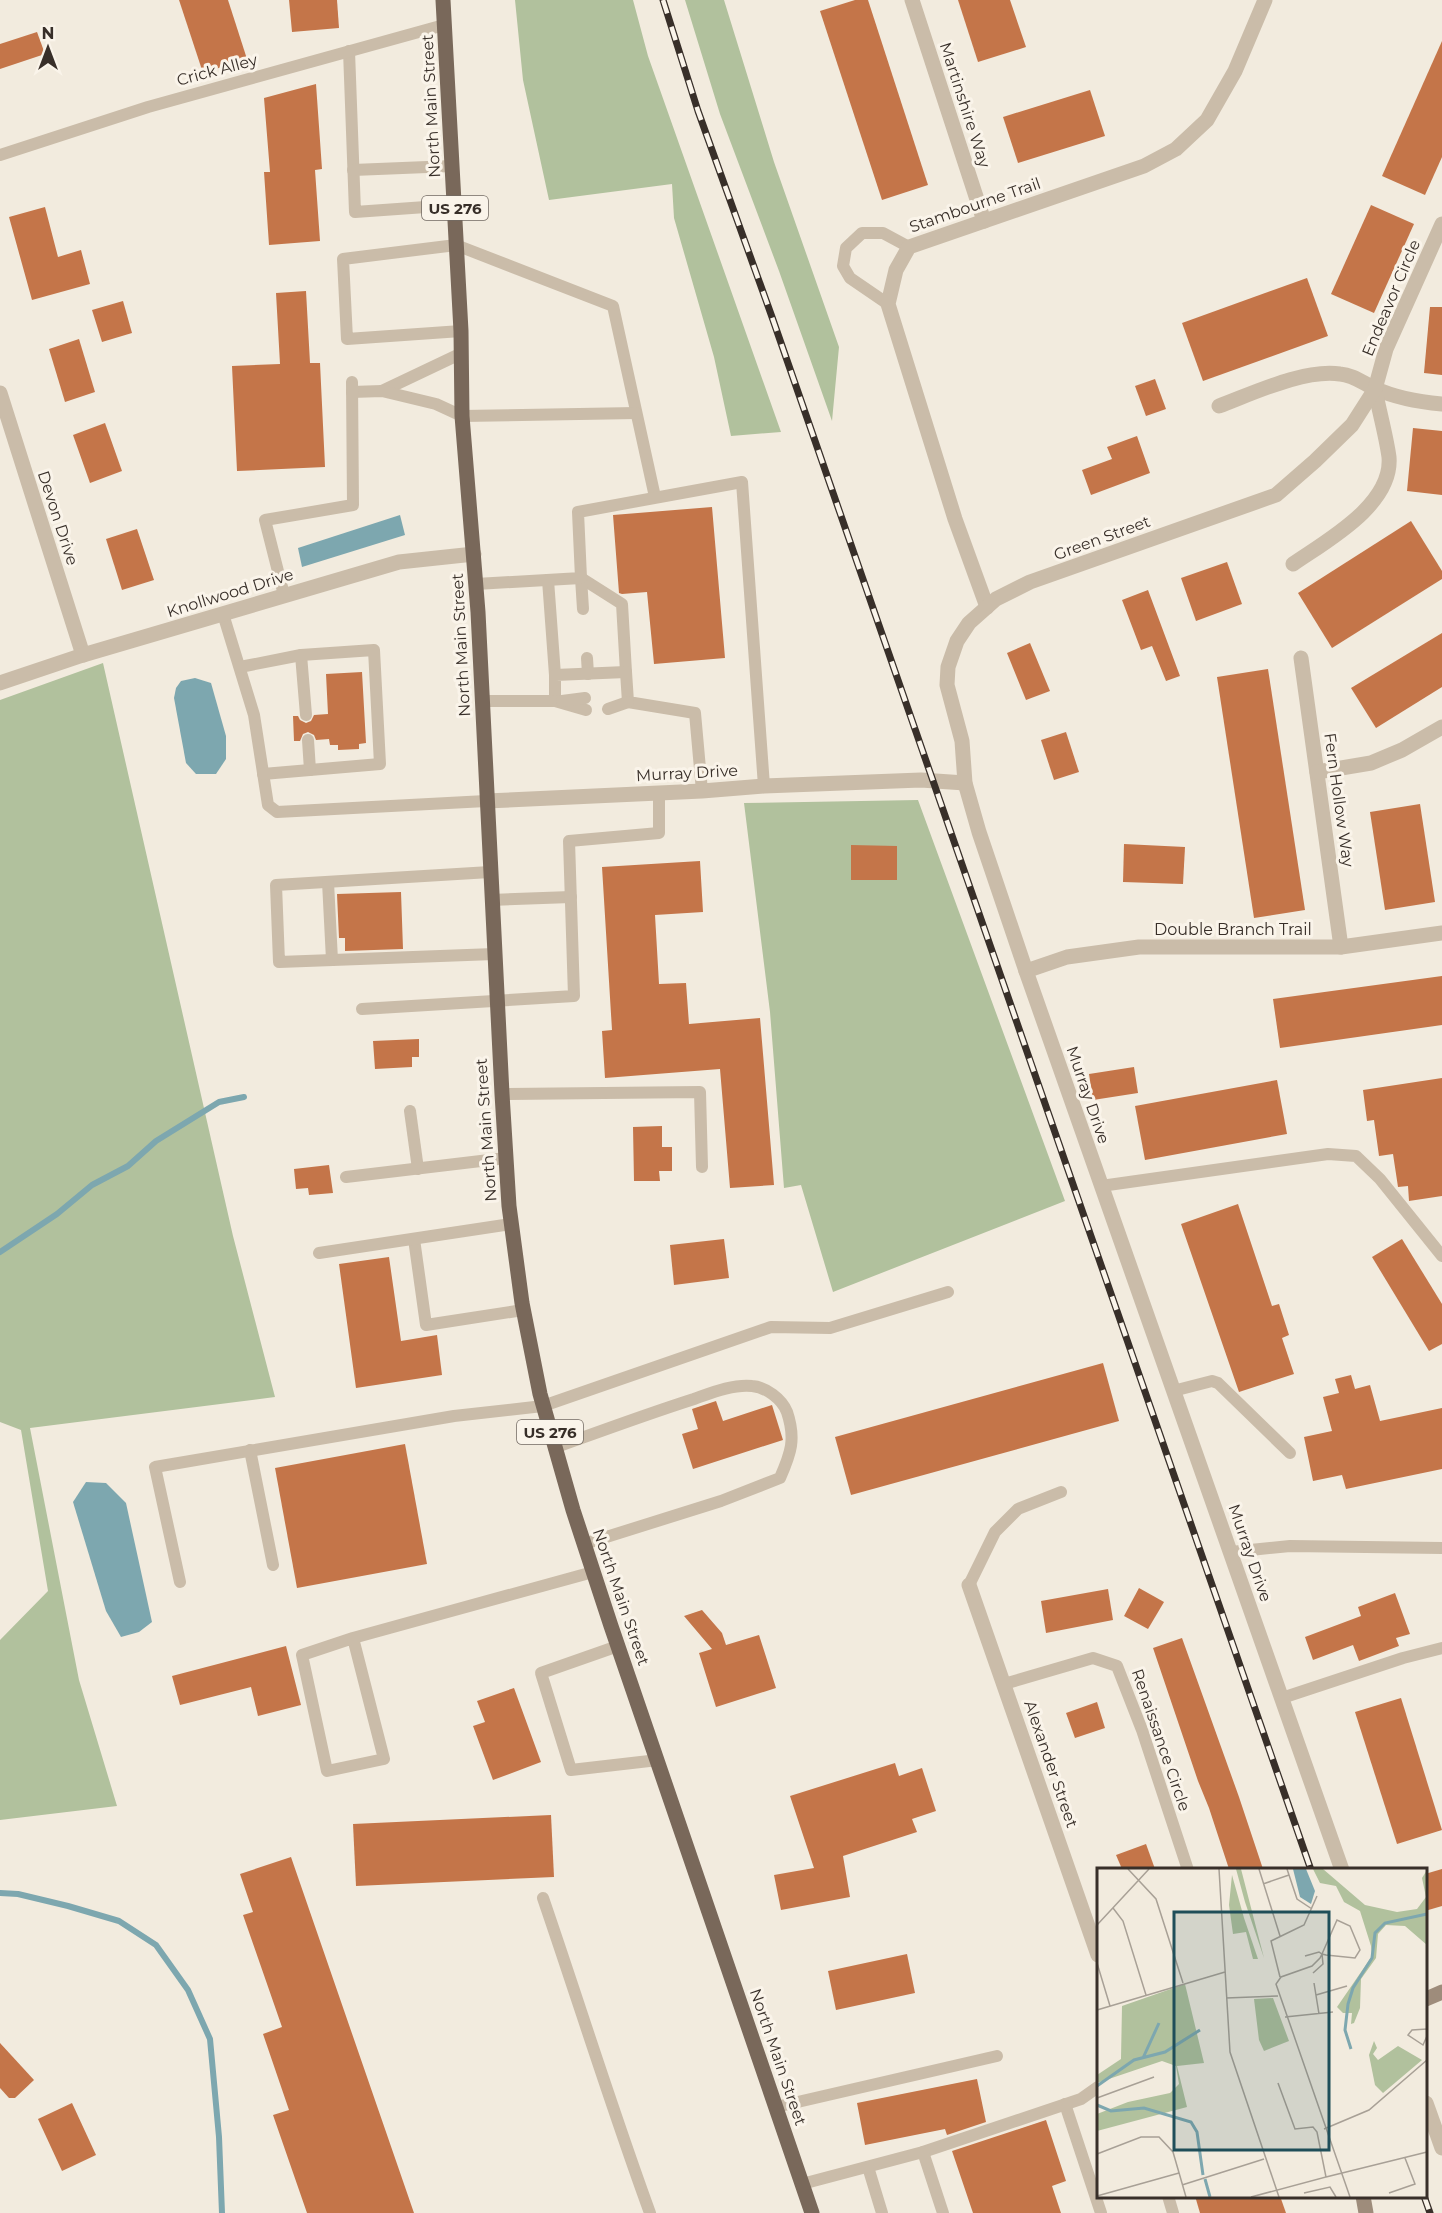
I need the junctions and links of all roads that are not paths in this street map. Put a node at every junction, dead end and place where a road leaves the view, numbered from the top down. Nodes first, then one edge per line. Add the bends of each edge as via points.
1 (443, 0) edge
2 (912, 0) edge
3 (1265, 0) edge
4 (444, 25) junction
5 (349, 51) junction
6 (0, 155) edge
7 (452, 166) junction
8 (354, 170) junction
9 (454, 205) junction
10 (984, 221) junction
11 (1442, 224) edge
12 (456, 245) junction
13 (909, 247) junction
14 (888, 304) junction
15 (461, 331) junction
16 (462, 353) junction
17 (1375, 389) junction
18 (382, 392) junction
19 (0, 393) edge
20 (1442, 404) edge
21 (1219, 406) dead end
22 (636, 412) junction
23 (462, 416) junction
24 (655, 498) junction
25 (474, 554) junction
26 (1293, 564) dead end
27 (581, 578) junction
28 (548, 580) junction
29 (476, 584) junction
30 (284, 595) junction
31 (987, 607) junction
32 (584, 609) dead end
33 (223, 614) junction
34 (83, 655) junction
35 (301, 655) junction
36 (587, 658) dead end
37 (1301, 658) dead end
38 (240, 668) junction
39 (626, 672) junction
40 (588, 674) junction
41 (555, 675) junction
42 (0, 682) edge
43 (482, 701) junction
44 (555, 701) junction
45 (628, 702) junction
46 (609, 703) dead end
47 (586, 704) dead end
48 (306, 715) dead end
49 (1442, 727) edge
50 (308, 740) dead end
51 (310, 770) junction
52 (1317, 771) junction
53 (263, 774) junction
54 (965, 783) junction
55 (764, 786) junction
56 (702, 791) junction
57 (660, 793) junction
58 (486, 801) junction
59 (490, 872) junction
60 (328, 882) junction
61 (571, 897) junction
62 (492, 900) junction
63 (1442, 933) edge
64 (1341, 947) junction
65 (494, 954) junction
66 (332, 960) junction
67 (1026, 971) junction
68 (496, 1001) junction
69 (362, 1010) dead end
70 (502, 1094) junction
71 (410, 1111) dead end
72 (506, 1158) junction
73 (702, 1167) dead end
74 (418, 1169) junction
75 (346, 1177) dead end
76 (1101, 1186) junction
77 (511, 1224) junction
78 (414, 1239) junction
79 (319, 1253) dead end
80 (1442, 1256) edge
81 (948, 1292) dead end
82 (523, 1310) junction
83 (1173, 1390) junction
84 (543, 1406) junction
85 (554, 1448) junction
86 (250, 1450) junction
87 (1290, 1453) dead end
88 (1061, 1492) dead end
89 (584, 1544) junction
90 (1442, 1548) edge
91 (1230, 1552) junction
92 (273, 1565) dead end
93 (593, 1572) junction
94 (180, 1582) dead end
95 (969, 1585) joint
96 (354, 1638) junction
97 (618, 1646) junction
98 (1442, 1648) edge
99 (1004, 1684) junction
100 (1282, 1698) junction
101 (658, 1760) junction
102 (1188, 1868) edge
103 (1342, 1868) edge
104 (543, 1898) dead end
105 (1097, 1948) edge
106 (1442, 1992) edge
107 (1427, 1998) edge
108 (998, 2056) dead end
109 (1097, 2088) edge
110 (1065, 2104) junction
111 (776, 2107) junction
112 (1427, 2108) edge
113 (1442, 2148) edge
114 (923, 2152) junction
115 (868, 2167) junction
116 (802, 2184) junction
117 (1169, 2198) edge
118 (1363, 2198) edge
119 (650, 2213) edge
120 (812, 2213) edge
121 (882, 2213) edge
122 (943, 2213) edge
123 (1101, 2213) edge
124 (1173, 2213) edge
125 (1366, 2213) edge

1 - 4 main road, North Main Street / US 276
2 - 10 street, Martinshire Way
3 - 10 street, Stambourne Trail via 1235,70 1207,120 1176,149 1144,166
4 - 5 lane, Crick Alley
4 - 7 main road, North Main Street / US 276
5 - 6 lane, Crick Alley via 148,106
5 - 8 lane
7 - 8 lane
7 - 9 main road, North Main Street / US 276
8 - 9 lane via 355,212
9 - 12 main road, North Main Street / US 276
10 - 13 street, Stambourne Trail
11 - 17 street, Endeavor Circle via 1386,349
12 - 15 main road, North Main Street / US 276
12 - 15 lane via 343,258 347,339
12 - 22 lane via 613,306
13 - 14 street, Stambourne Trail via 897,270
13 - 14 lane via 883,233 862,233 846,248 843,266 850,278
14 - 31 street via 955,519
15 - 16 main road, North Main Street / US 276
16 - 18 lane
16 - 23 main road, North Main Street / US 276
17 - 20 street via 1412,401
17 - 21 street via 1341,374 1314,374
17 - 26 street via 1389,460 1384,484 1373,503 1351,523
17 - 31 street, Green Street via 1352,425 1276,495 1030,582
18 - 23 lane via 436,404
18 - 30 lane via 352,387 353,505 265,520
19 - 34 street, Devon Drive
22 - 23 lane
22 - 24 lane
23 - 25 main road, North Main Street / US 276
24 - 27 lane via 578,512
24 - 55 lane via 742,482
25 - 29 main road, North Main Street / US 276
25 - 30 street, Knollwood Drive via 399,562
27 - 28 lane
27 - 32 lane
27 - 39 lane via 622,604
28 - 29 lane
28 - 41 lane
29 - 43 main road, North Main Street / US 276
30 - 33 street, Knollwood Drive
31 - 54 street, Green Street via 957,641 948,667 947,685 962,741
33 - 34 street, Knollwood Drive
33 - 38 lane
34 - 42 street, Knollwood Drive
35 - 38 lane
35 - 48 lane
35 - 51 lane via 374,650 380,764
36 - 40 lane
37 - 52 street, Fern Hollow Way
38 - 53 lane via 255,715
39 - 40 lane
39 - 45 lane
40 - 41 lane
41 - 44 lane
43 - 44 lane
43 - 58 main road, North Main Street / US 276
44 - 47 lane
45 - 46 lane
45 - 56 lane via 695,713
49 - 52 street via 1371,763
50 - 51 lane
51 - 53 lane
52 - 64 street, Fern Hollow Way
53 - 58 lane via 268,805 278,812
54 - 55 street, Murray Drive via 921,780
54 - 67 street, Murray Drive
55 - 56 street, Murray Drive
56 - 57 street, Murray Drive
57 - 58 street, Murray Drive
57 - 61 lane via 660,833 569,841
58 - 59 main road, North Main Street / US 276
59 - 60 lane
59 - 62 main road, North Main Street / US 276
60 - 66 lane
60 - 66 lane via 276,885 279,962
61 - 62 lane
61 - 68 lane via 574,996
62 - 65 main road, North Main Street / US 276
63 - 64 street, Double Branch Trail
64 - 67 street, Double Branch Trail via 1139,947 1067,957
65 - 66 lane
65 - 68 main road, North Main Street / US 276
67 - 76 street, Murray Drive
68 - 69 lane
68 - 70 main road, North Main Street / US 276
70 - 72 main road, North Main Street / US 276
70 - 73 lane via 700,1092
71 - 74 lane
72 - 74 lane
72 - 77 main road, North Main Street / US 276
74 - 75 lane
76 - 80 lane via 1328,1154 1356,1156 1380,1179
76 - 83 street, Murray Drive
77 - 78 lane
77 - 82 main road, North Main Street / US 276
78 - 79 lane
78 - 82 lane via 426,1325
81 - 84 lane via 830,1328 771,1327
82 - 84 main road, North Main Street / US 276
83 - 87 lane via 1218,1383
83 - 91 street, Murray Drive
84 - 85 main road, North Main Street / US 276
84 - 86 lane via 454,1416
85 - 89 main road, North Main Street / US 276
85 - 89 lane via 721,1390 752,1385 770,1392 784,1406 793,1429 793,1443 780,1478 722,1501
86 - 92 lane
86 - 94 lane via 155,1467
88 - 95 lane via 1018,1509 996,1532
89 - 93 main road, North Main Street / US 276
90 - 91 lane via 1290,1546
91 - 100 street, Murray Drive
93 - 96 lane
93 - 97 main road, North Main Street / US 276
95 - 99 street, Alexander Street
96 - 96 lane via 302,1655 327,1771 384,1760
97 - 101 main road, North Main Street / US 276
97 - 101 lane via 541,1673 571,1770
98 - 100 lane
99 - 102 lane, Renaissance Circle via 1093,1658 1118,1666
99 - 105 street, Alexander Street
100 - 103 street, Murray Drive
101 - 111 main road, North Main Street / US 276
104 - 119 lane
106 - 107 street
108 - 111 lane
109 - 110 lane
110 - 114 lane
110 - 123 lane
111 - 116 main road, North Main Street / US 276
112 - 113 street
114 - 115 lane
114 - 122 lane
115 - 116 lane
115 - 121 lane
116 - 120 main road, North Main Street / US 276
117 - 124 lane
118 - 125 street

